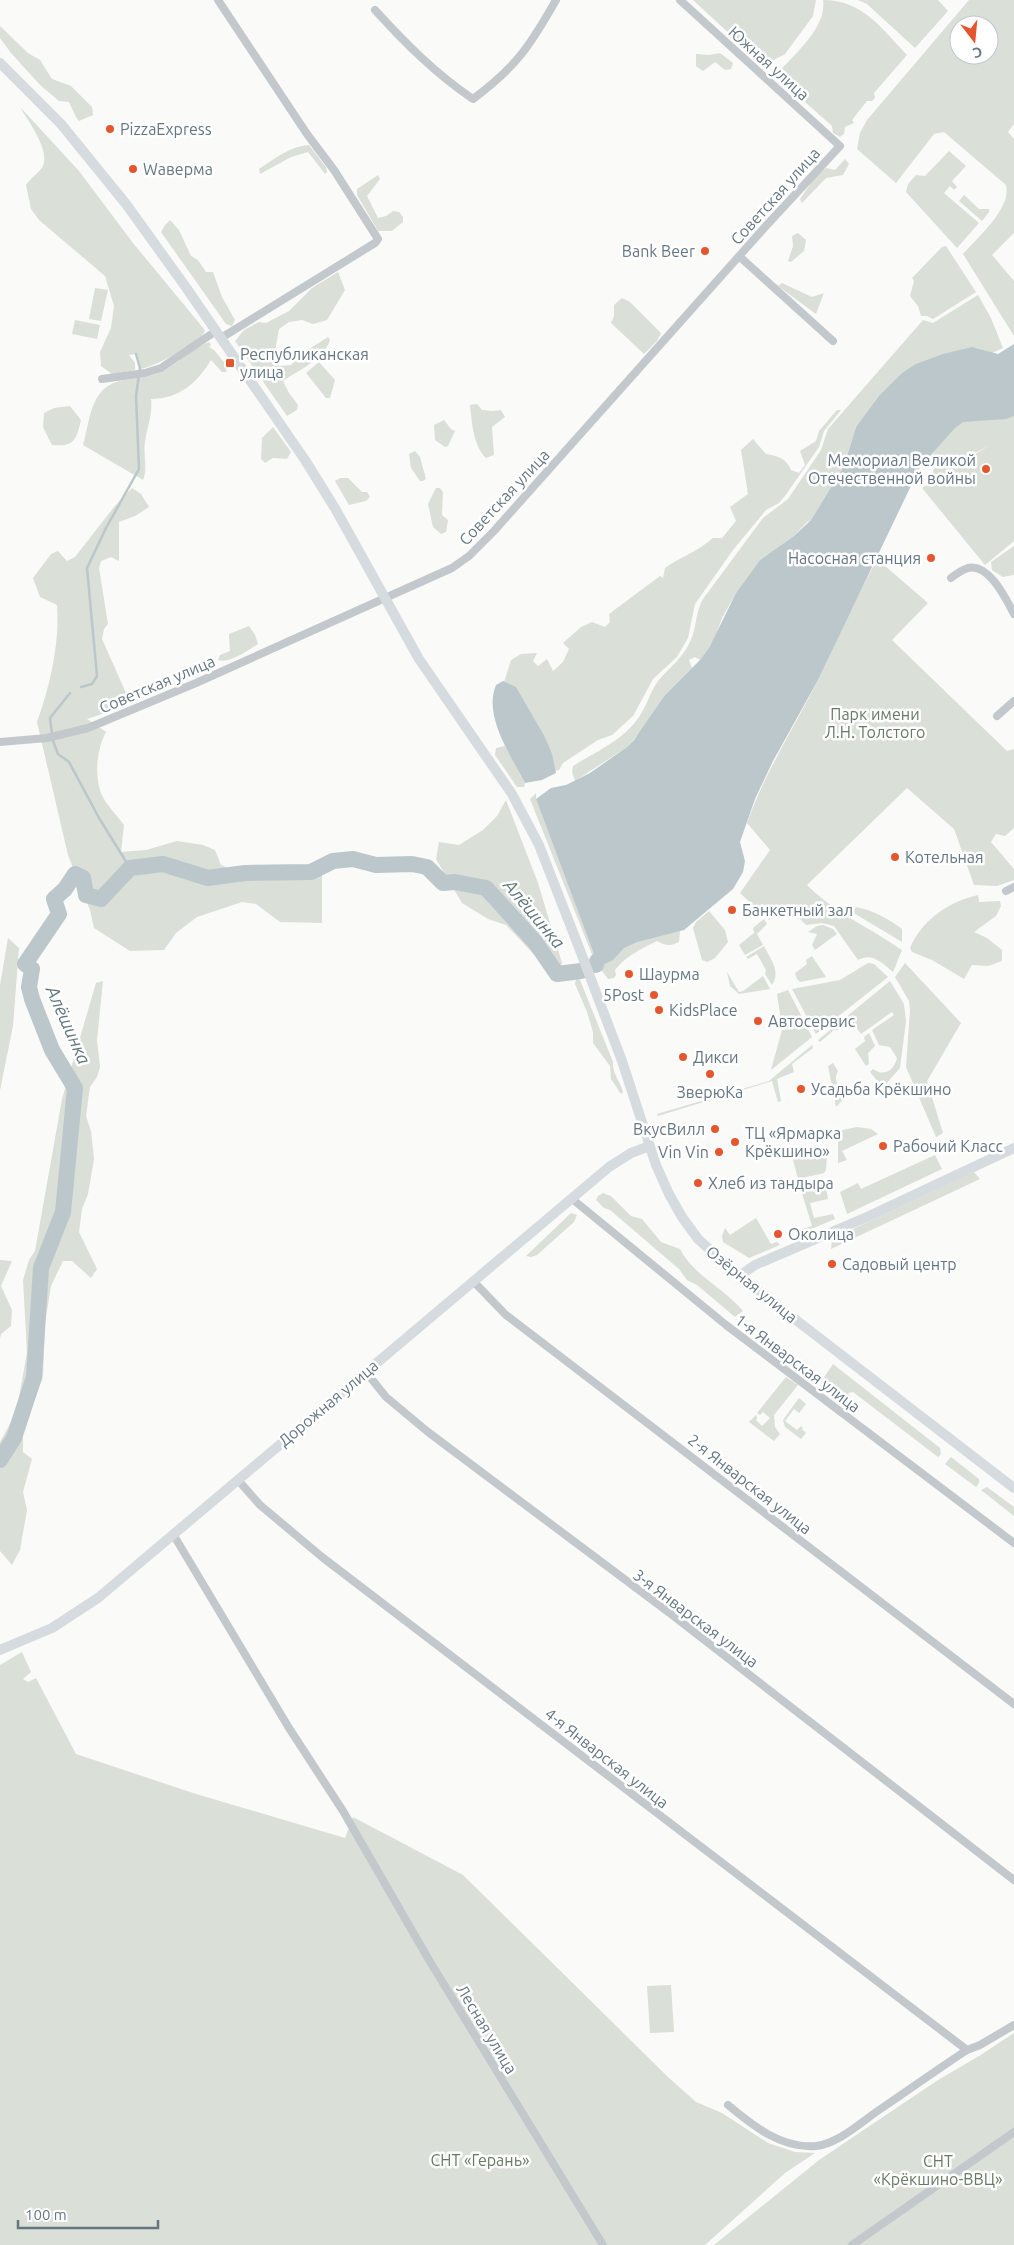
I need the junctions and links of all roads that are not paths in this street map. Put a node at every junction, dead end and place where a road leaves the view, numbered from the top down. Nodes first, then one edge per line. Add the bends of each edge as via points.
1 (218, 0) edge
2 (556, 0) edge
3 (680, 0) edge
4 (375, 10) dead end
5 (0, 63) edge
6 (0, 72) edge
7 (67, 132) junction
8 (840, 146) joint
9 (738, 256) junction
10 (218, 334) junction
11 (833, 341) dead end
12 (102, 379) dead end
13 (951, 578) dead end
14 (384, 598) junction
15 (1014, 614) edge
16 (1014, 701) edge
17 (997, 716) dead end
18 (0, 742) edge
19 (1014, 887) edge
20 (1006, 891) dead end
21 (650, 1146) junction
22 (1014, 1148) edge
23 (571, 1198) junction
24 (739, 1276) junction
25 (473, 1282) junction
26 (366, 1372) junction
27 (238, 1480) junction
28 (1014, 1488) edge
29 (173, 1534) junction
30 (1014, 1543) edge
31 (0, 1650) edge
32 (1014, 1704) edge
33 (1014, 1880) edge
34 (1014, 2025) edge
35 (967, 2050) junction
36 (728, 2105) dead end
37 (1014, 2132) edge
38 (603, 2245) edge
39 (852, 2245) edge

1 - 10 street via 378,239 375,244
2 - 4 street via 528,48 496,82 474,99 423,60
3 - 8 street, Южная улица
5 - 7 main road
6 - 7 main road
7 - 10 main road, Озёрная улица via 141,224
8 - 9 street, Советская улица
9 - 11 street
9 - 14 street, Советская улица via 476,549 452,568
10 - 12 street via 164,366 145,373
10 - 14 main road, Озёрная улица via 323,489
13 - 15 street via 968,568 976,567 985,572
14 - 18 street, Советская улица via 85,729 47,738
14 - 21 main road, Озёрная улица via 418,659 512,794 544,858 612,1032
16 - 17 street
19 - 20 street
21 - 23 main road, Дорожная улица via 619,1159
21 - 24 main road, Озёрная улица via 662,1180 682,1217 705,1246
22 - 24 main road via 756,1265
23 - 25 main road, Дорожная улица
23 - 30 street, 1-я Январская улица via 726,1325
24 - 28 main road, Озёрная улица
25 - 26 main road, Дорожная улица
25 - 32 street, 2-я Январская улица via 506,1315
26 - 27 main road, Дорожная улица
26 - 33 street, 3-я Январская улица via 386,1397 428,1432
27 - 29 main road, Дорожная улица
27 - 35 street, 4-я Январская улица via 260,1505 322,1557
29 - 31 main road, Дорожная улица via 76,1614
29 - 38 street, Лесная улица
34 - 35 street
35 - 36 street via 840,2136 816,2146 796,2145 774,2138
37 - 39 street

